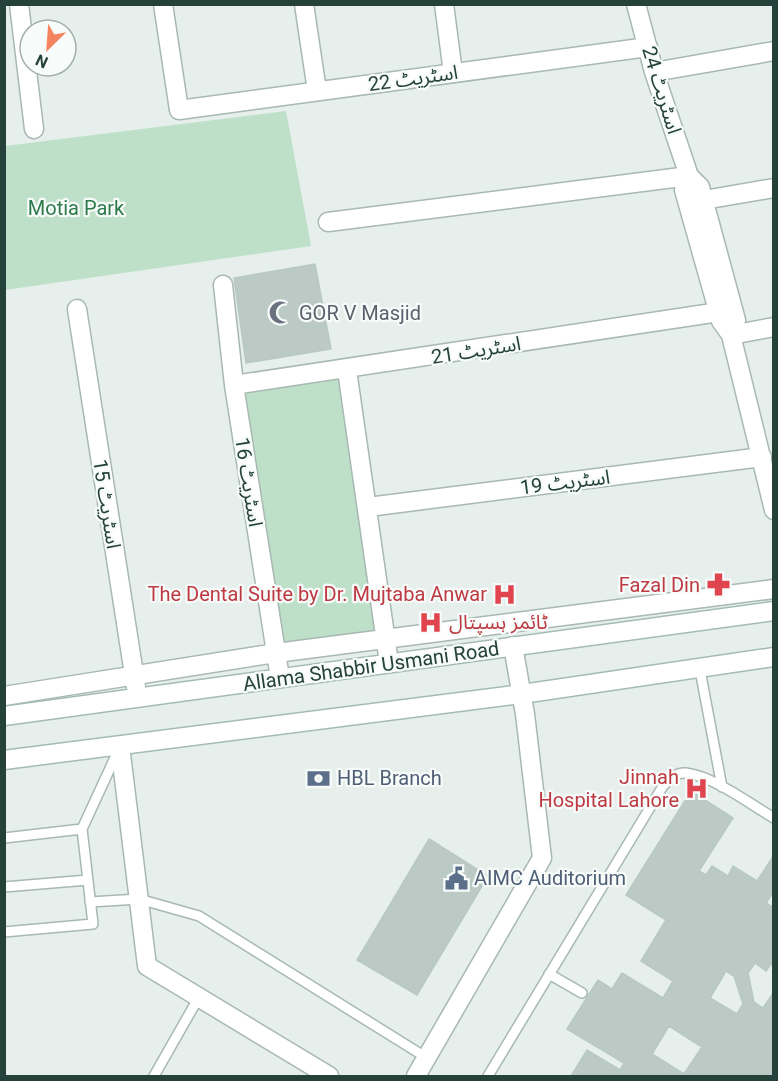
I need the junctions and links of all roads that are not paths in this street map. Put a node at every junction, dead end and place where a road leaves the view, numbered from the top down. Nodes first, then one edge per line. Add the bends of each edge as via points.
1 (19, 4) edge
2 (163, 4) edge
3 (304, 4) edge
4 (444, 4) edge
5 (636, 4) edge
6 (648, 47) junction
7 (774, 51) edge
8 (654, 72) junction
9 (453, 73) junction
10 (317, 92) junction
11 (34, 129) dead end
12 (689, 176) junction
13 (774, 188) edge
14 (704, 200) junction
15 (328, 222) dead end
16 (223, 285) dead end
17 (77, 309) dead end
18 (719, 312) junction
19 (774, 327) edge
20 (731, 335) junction
21 (347, 370) junction
22 (234, 385) junction
23 (766, 462) edge
24 (368, 507) junction
25 (774, 510) edge
26 (774, 589) edge
27 (774, 611) edge
28 (387, 640) junction
29 (513, 646) junction
30 (276, 653) junction
31 (774, 657) edge
32 (389, 663) junction
33 (700, 670) junction
34 (132, 676) junction
35 (280, 678) junction
36 (522, 694) junction
37 (4, 696) edge
38 (138, 698) junction
39 (4, 716) edge
40 (120, 746) junction
41 (4, 760) edge
42 (722, 788) junction
43 (774, 818) edge
44 (82, 829) junction
45 (4, 838) edge
46 (88, 880) junction
47 (4, 887) edge
48 (139, 898) junction
49 (90, 902) junction
50 (4, 932) edge
51 (549, 974) junction
52 (582, 993) dead end
53 (199, 997) junction
54 (427, 1058) junction
55 (154, 1077) edge
56 (329, 1077) edge
57 (416, 1077) edge
58 (488, 1077) edge

1 - 11 street
2 - 10 street, اسٹریٹ 22 via 179,110
3 - 10 street
4 - 9 street
5 - 6 street, اسٹریٹ 24
6 - 8 street, اسٹریٹ 24
6 - 9 street, اسٹریٹ 22
7 - 8 street
8 - 12 street, اسٹریٹ 24
9 - 10 street, اسٹریٹ 22
12 - 14 street, اسٹریٹ 24 via 700,187
12 - 15 street
12 - 18 street, اسٹریٹ 24 via 684,190
13 - 14 street
14 - 20 street, اسٹریٹ 24 via 736,320
16 - 22 street, اسٹریٹ 16
17 - 34 street, اسٹریٹ 15
18 - 20 street, اسٹریٹ 24
18 - 21 street, اسٹریٹ 21
19 - 20 street
20 - 23 street, اسٹریٹ 24
21 - 22 street, اسٹریٹ 21
21 - 24 street
22 - 30 street, اسٹریٹ 16
23 - 24 street, اسٹریٹ 19
23 - 25 street, اسٹریٹ 24
24 - 28 street
26 - 28 street
27 - 29 street, Allama Shabbir Usmani Road
28 - 30 street
28 - 32 street
29 - 32 street, Allama Shabbir Usmani Road
29 - 36 street
30 - 34 street
30 - 35 street, اسٹریٹ 16
31 - 33 street
32 - 35 street, Allama Shabbir Usmani Road
33 - 36 street
33 - 42 lane
34 - 37 street
34 - 38 street, اسٹریٹ 15
35 - 38 street, Allama Shabbir Usmani Road
36 - 40 street
36 - 54 street via 542,858
38 - 39 street, Allama Shabbir Usmani Road
40 - 41 street
40 - 44 lane
40 - 48 street
42 - 43 lane
42 - 51 lane via 686,773 674,776 663,786
44 - 45 lane
44 - 46 lane
46 - 47 lane
46 - 49 lane
48 - 49 lane
48 - 53 street via 147,966
48 - 54 lane via 199,916
49 - 50 lane via 93,924
51 - 52 lane
51 - 58 lane
53 - 55 lane
53 - 56 street
54 - 57 street

